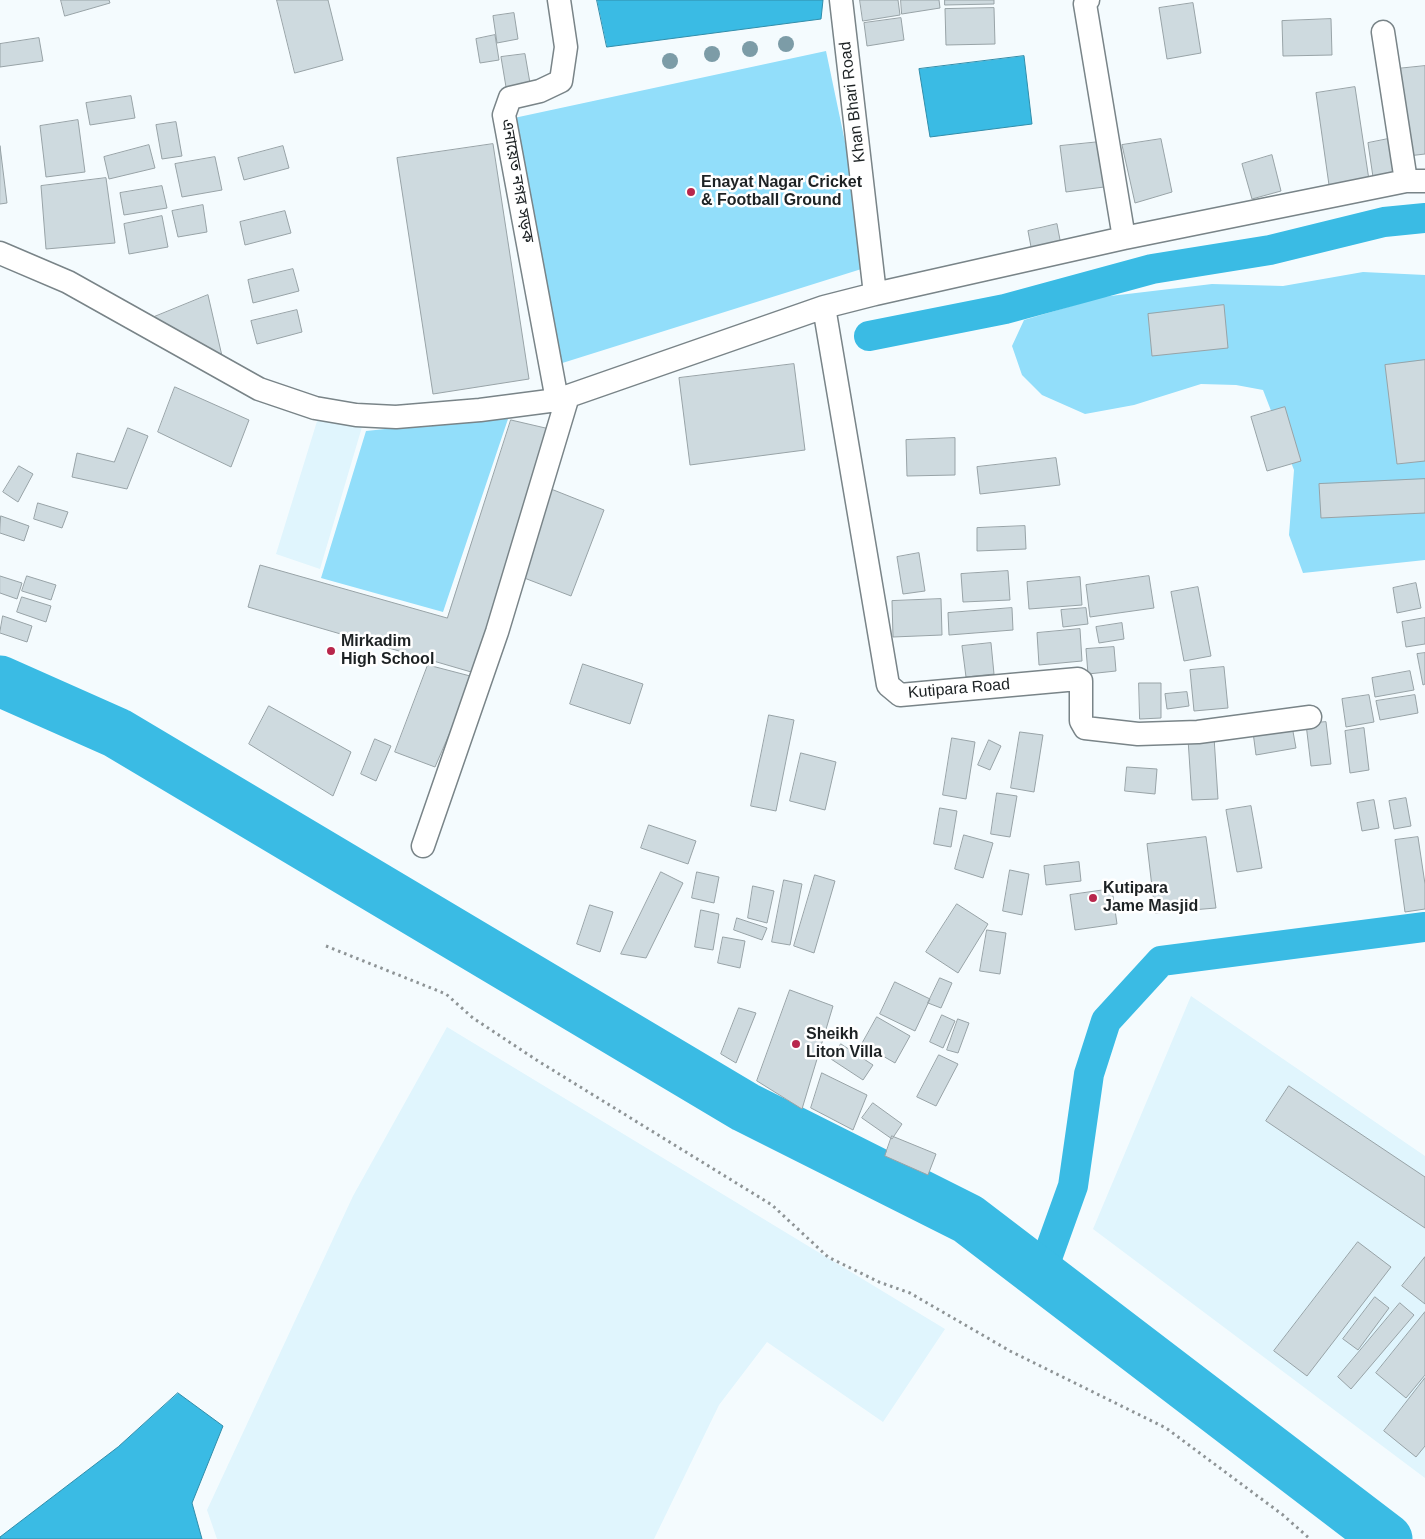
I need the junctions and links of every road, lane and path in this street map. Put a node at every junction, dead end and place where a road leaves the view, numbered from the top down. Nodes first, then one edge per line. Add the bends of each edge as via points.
1 (558, 0) edge
2 (841, 0) edge
3 (1088, 0) edge
4 (1383, 32) dead end
5 (1415, 181) edge
6 (1124, 238) junction
7 (0, 253) edge
8 (875, 294) junction
9 (824, 307) junction
10 (563, 398) junction
11 (1310, 717) dead end
12 (423, 846) dead end
13 (326, 946) dead end
14 (1310, 1539) edge

1 - 10 street, এনায়েত নগর সড়ক via 566,47 562,81 540,91 510,98 504,115
2 - 8 street, Khan Bhari Road
3 - 6 street via 1086,4
4 - 5 street
5 - 6 street
6 - 8 street
7 - 10 street via 68,282 259,390 315,408 396,417 480,410
8 - 9 street
9 - 10 street
9 - 11 street, Kutipara Road via 888,685 900,695 1078,678 1081,681 1081,721 1085,728 1138,734 1198,732
10 - 12 street via 497,632
13 - 14 path via 446,994 473,1018 538,1061 772,1205 828,1257 910,1293 1010,1351 1166,1428 1283,1515

